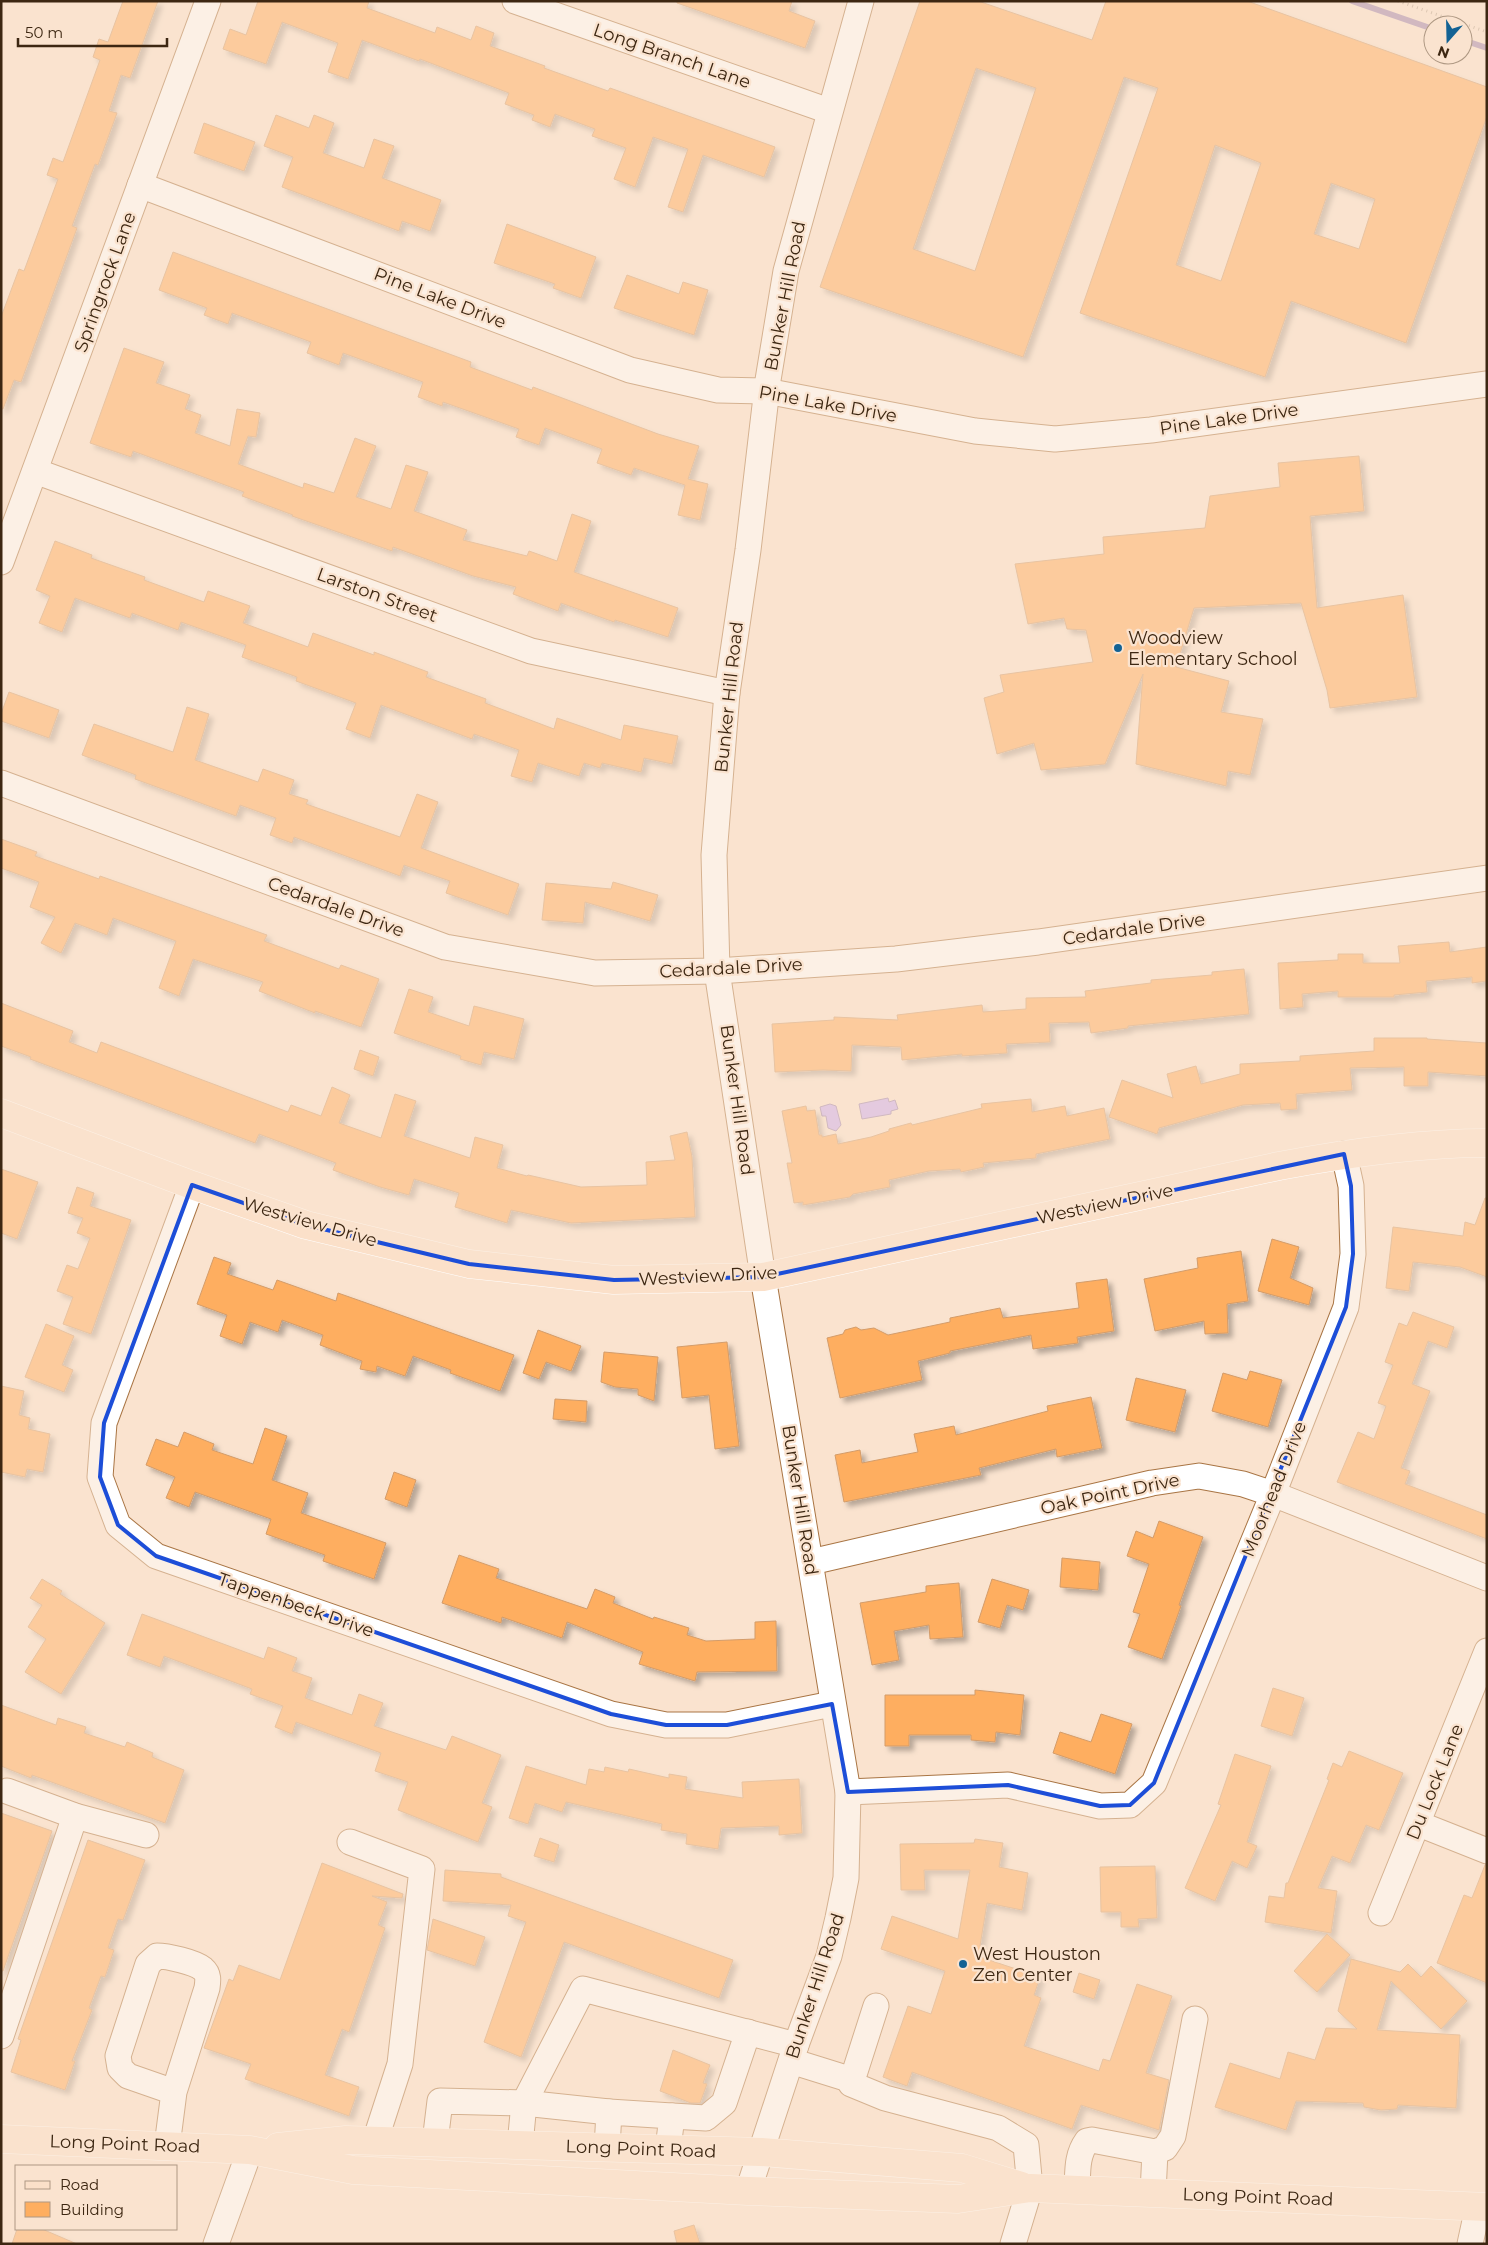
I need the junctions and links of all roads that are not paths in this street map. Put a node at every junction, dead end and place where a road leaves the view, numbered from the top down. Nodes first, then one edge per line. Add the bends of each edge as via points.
1 (208, 1) edge
2 (514, 1) edge
3 (861, 1) edge
4 (829, 111) junction
5 (140, 186) junction
6 (1487, 384) edge
7 (766, 391) junction
8 (35, 471) junction
9 (1, 562) edge
10 (728, 693) junction
11 (1, 783) edge
12 (1487, 878) edge
13 (717, 971) junction
14 (1, 1113) edge
15 (1487, 1143) edge
16 (1344, 1154) junction
17 (192, 1184) junction
18 (763, 1277) junction
19 (1273, 1494) junction
20 (811, 1562) junction
21 (1487, 1578) edge
22 (1487, 1651) edge
23 (832, 1704) junction
24 (8, 1791) dead end
25 (848, 1792) junction
26 (75, 1816) junction
27 (1419, 1824) junction
28 (146, 1835) dead end
29 (350, 1842) dead end
30 (1487, 1851) edge
31 (1381, 1913) dead end
32 (876, 2006) dead end
33 (1195, 2019) dead end
34 (748, 2032) junction
35 (1, 2036) edge
36 (794, 2053) junction
37 (852, 2080) junction
38 (174, 2092) junction
39 (524, 2103) junction
40 (609, 2112) junction
41 (672, 2116) junction
42 (1, 2139) edge
43 (375, 2140) junction
44 (435, 2142) junction
45 (520, 2145) junction
46 (167, 2146) junction
47 (607, 2148) junction
48 (250, 2150) junction
49 (668, 2150) junction
50 (761, 2152) junction
51 (1155, 2152) junction
52 (1030, 2188) junction
53 (1077, 2190) junction
54 (748, 2191) junction
55 (1153, 2193) junction
56 (1482, 2207) edge
57 (216, 2244) edge
58 (1013, 2244) edge
59 (1470, 2244) edge

1 - 5 street, Springrock Lane
2 - 4 street, Long Branch Lane
3 - 4 street, Bunker Hill Road
4 - 7 street, Bunker Hill Road via 786,270
5 - 7 street, Pine Lake Drive via 630,370 718,390
5 - 8 street, Springrock Lane
6 - 7 street, Pine Lake Drive via 1056,440 975,431
7 - 10 street, Bunker Hill Road
8 - 9 street, Springrock Lane
8 - 10 street, Larston Street via 531,651
10 - 13 street, Bunker Hill Road via 714,854
11 - 13 street, Cedardale Drive via 445,947 595,973
12 - 13 street, Cedardale Drive via 896,959
13 - 18 street, Bunker Hill Road
14 - 17 main road, Westview Drive
15 - 16 main road, Westview Drive via 1453,1143
16 - 18 main road, Westview Drive
16 - 19 street, Moorhead Drive via 1351,1186 1353,1254 1346,1307
17 - 18 main road, Westview Drive via 306,1225 469,1264 614,1280
17 - 23 street, Tappenbeck Drive via 104,1423 100,1477 118,1525 148,1550 156,1556 610,1714 666,1725 727,1725
18 - 20 street, Bunker Hill Road
19 - 20 street, Oak Point Drive via 1199,1476 1152,1483
19 - 21 street, Oak Point Drive
19 - 25 street, Moorhead Drive via 1154,1783 1130,1805 1100,1806 1008,1785
20 - 23 street, Bunker Hill Road
22 - 27 street, Du Lock Lane
23 - 25 street, Bunker Hill Road
24 - 26 street
25 - 36 street, Bunker Hill Road via 846,1878 838,1918
26 - 28 street
26 - 35 street
27 - 30 street
27 - 31 street, Du Lock Lane
29 - 43 street via 422,1870 400,2064
32 - 37 street
33 - 51 street via 1173,2136 1165,2148
34 - 36 street
34 - 39 street via 584,1989
34 - 41 street via 724,2103 706,2118
36 - 37 street
36 - 50 street, Bunker Hill Road
37 - 52 street via 851,2084 885,2098 998,2128 1026,2145
38 - 38 street via 208,1977 203,1969 169,1956 157,1956 148,1964 118,2056 120,2068 128,2076
38 - 46 street
39 - 40 street
39 - 44 street via 440,2101
39 - 45 street
40 - 41 street
40 - 47 street
41 - 49 street
42 - 46 main road, Long Point Road
43 - 44 main road, Long Point Road
43 - 48 main road, Long Point Road
44 - 45 main road, Long Point Road
45 - 47 main road, Long Point Road
46 - 48 main road, Long Point Road
47 - 49 main road, Long Point Road
48 - 54 main road, Long Point Road via 353,2170
48 - 57 street
49 - 50 main road, Long Point Road
50 - 52 main road, Long Point Road via 962,2168
50 - 54 street, Bunker Hill Road
51 - 53 street via 1087,2140 1078,2161
51 - 55 street
52 - 53 main road, Long Point Road
52 - 54 main road, Long Point Road via 958,2199
52 - 58 street
53 - 55 main road, Long Point Road
55 - 56 main road, Long Point Road
56 - 59 street

